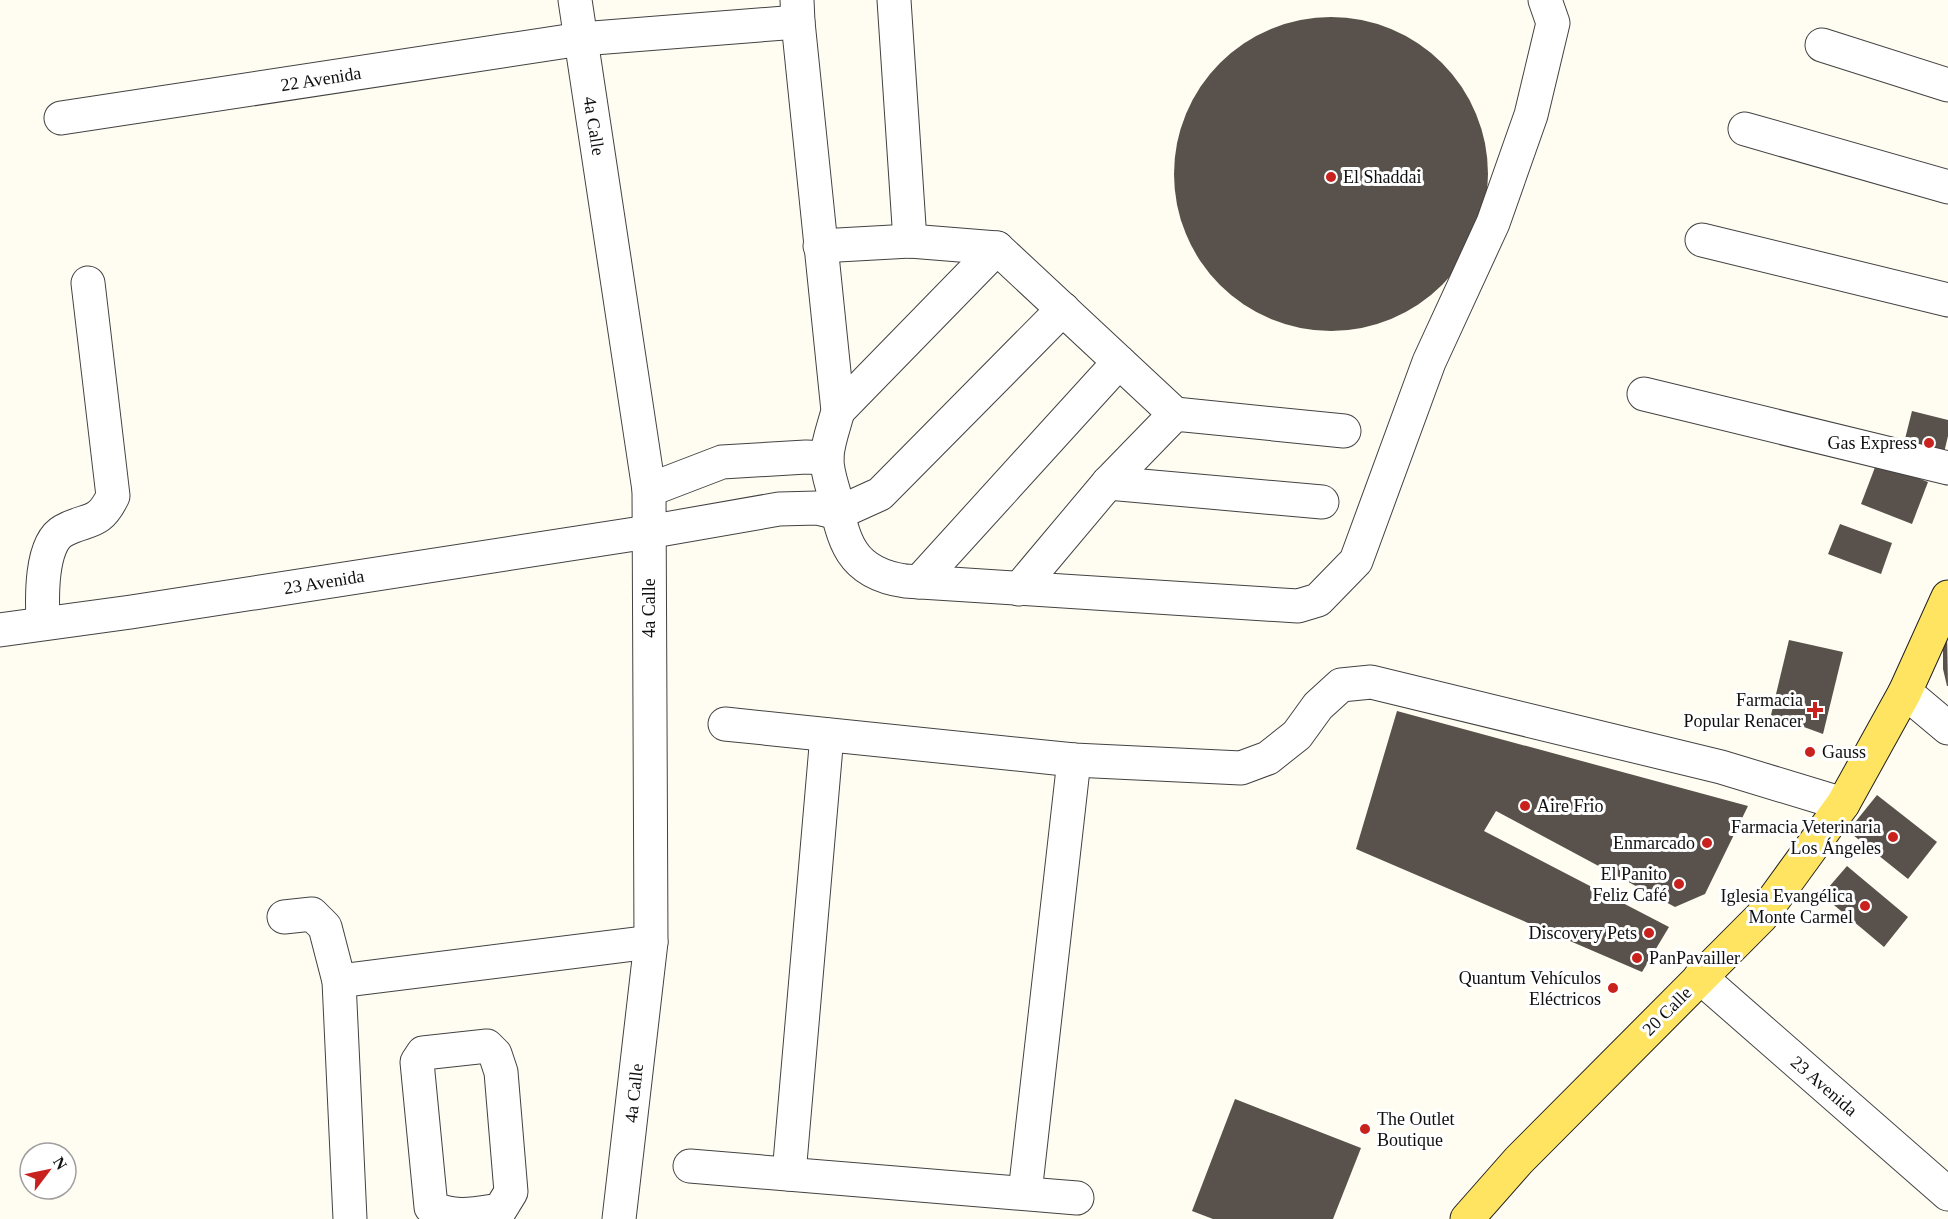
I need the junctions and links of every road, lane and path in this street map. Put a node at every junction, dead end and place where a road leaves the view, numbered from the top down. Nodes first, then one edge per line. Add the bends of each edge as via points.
1 (575, 0) edge
2 (894, 0) edge
3 (1545, 0) edge
4 (798, 11) edge
5 (581, 39) junction
6 (1822, 45) dead end
7 (1948, 86) edge
8 (61, 118) dead end
9 (1745, 129) dead end
10 (1948, 187) edge
11 (1702, 240) dead end
12 (910, 241) junction
13 (820, 246) junction
14 (998, 248) junction
15 (88, 283) dead end
16 (1948, 300) edge
17 (1063, 309) junction
18 (1119, 362) junction
19 (1644, 394) dead end
20 (838, 411) junction
21 (1175, 414) junction
22 (1344, 431) dead end
23 (827, 458) junction
24 (1948, 468) edge
25 (1108, 483) junction
26 (649, 490) junction
27 (1322, 502) dead end
28 (838, 513) junction
29 (648, 532) junction
30 (919, 582) junction
31 (1019, 589) junction
32 (1948, 597) edge
33 (43, 623) junction
34 (0, 630) edge
35 (1905, 692) junction
36 (725, 724) dead end
37 (1948, 728) edge
38 (827, 735) junction
39 (1074, 760) junction
40 (1843, 804) junction
41 (284, 917) dead end
42 (651, 942) junction
43 (1700, 977) junction
44 (339, 981) junction
45 (690, 1166) dead end
46 (789, 1174) junction
47 (1025, 1193) junction
48 (1948, 1194) edge
49 (1077, 1198) dead end
50 (485, 1216) edge
51 (350, 1219) edge
52 (620, 1219) edge
53 (1467, 1219) edge

1 - 5 street, 4a Calle
2 - 12 street
3 - 31 street via 1553,23 1531,115 1493,223 1429,362 1356,561 1318,600 1298,606
4 - 5 street, 22 Avenida
4 - 13 street
5 - 8 street, 22 Avenida
5 - 26 street, 4a Calle
6 - 7 street
9 - 10 street
11 - 16 street
12 - 13 street
12 - 14 street
13 - 20 street
14 - 17 street
14 - 20 street
15 - 33 street via 113,496 96,520 61,532 48,550
17 - 18 street
17 - 28 street via 880,494
18 - 21 street
18 - 30 street
19 - 24 street
20 - 23 street
21 - 22 street
21 - 25 street
23 - 26 street via 722,462
23 - 28 street
25 - 27 street
25 - 31 street
26 - 29 street, 4a Calle
28 - 29 street, 23 Avenida via 817,508 779,509
28 - 30 street via 845,542 863,565 890,579
29 - 33 street, 23 Avenida
29 - 42 street, 4a Calle
30 - 31 street
32 - 35 main road, 20 Calle
33 - 34 street, 23 Avenida
35 - 37 street
35 - 40 main road, 20 Calle
36 - 38 street
38 - 39 street
38 - 46 street
39 - 40 street via 1241,768 1268,758 1297,735 1318,706 1341,684 1371,682 1721,766
39 - 47 street
40 - 43 main road, 20 Calle via 1761,917
41 - 44 street via 312,914 325,927
42 - 44 street
42 - 52 street, 4a Calle
43 - 48 street, 23 Avenida
43 - 53 main road, 20 Calle via 1519,1160
44 - 51 street
45 - 46 street
46 - 47 street
47 - 49 street
50 - 50 street via 443,1215 431,1207 417,1062 423,1053 487,1046 495,1054 501,1072 512,1192 500,1210

